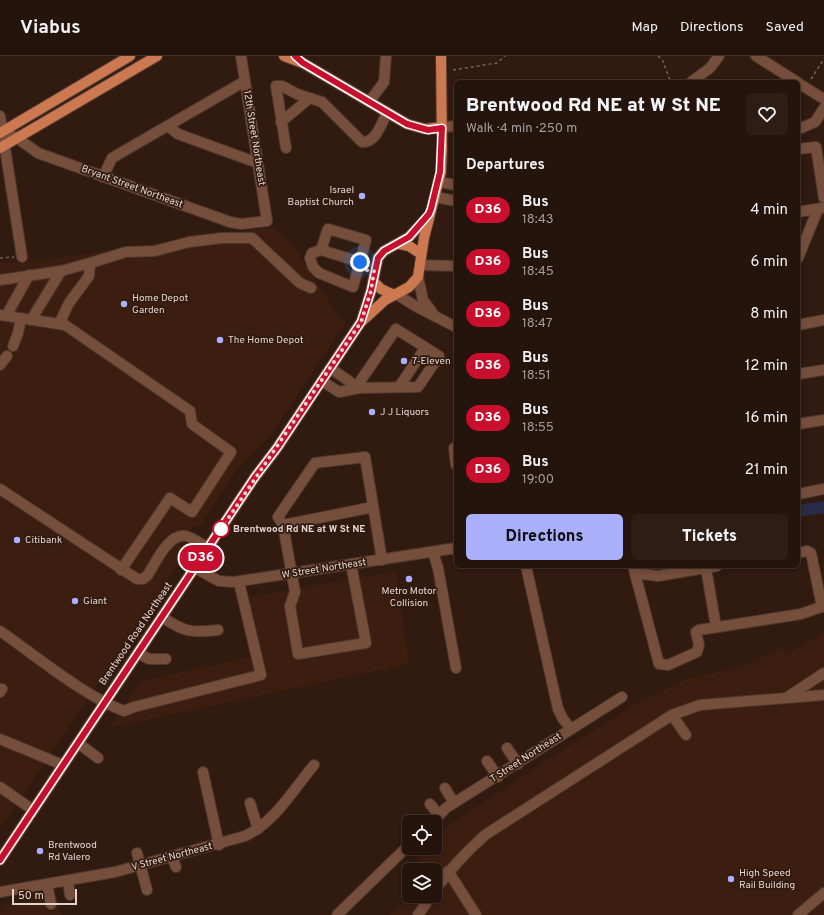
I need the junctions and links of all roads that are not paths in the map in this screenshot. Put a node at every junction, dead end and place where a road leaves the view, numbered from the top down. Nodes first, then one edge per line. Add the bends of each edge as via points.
1 (130, 56) edge
2 (157, 56) edge
3 (241, 56) edge
4 (284, 56) edge
5 (386, 56) edge
6 (441, 56) edge
7 (719, 56) edge
8 (756, 56) edge
9 (299, 60) edge
10 (695, 80) edge
11 (795, 80) edge
12 (245, 81) junction
13 (800, 83) edge
14 (310, 98) junction
15 (824, 100) edge
16 (369, 102) junction
17 (387, 113) junction
18 (0, 116) edge
19 (281, 122) junction
20 (168, 126) junction
21 (454, 126) edge
22 (442, 128) junction
23 (801, 128) dead end
24 (1, 132) edge
25 (17, 138) junction
26 (2, 147) edge
27 (286, 148) dead end
28 (800, 149) edge
29 (258, 163) junction
30 (103, 177) junction
31 (439, 182) junction
32 (454, 185) edge
33 (435, 197) junction
34 (824, 198) edge
35 (454, 201) edge
36 (821, 208) edge
37 (800, 212) edge
38 (429, 214) junction
39 (267, 221) joint
40 (400, 244) junction
41 (321, 250) junction
42 (421, 254) junction
43 (800, 254) edge
44 (22, 257) road end
45 (90, 263) junction
46 (420, 265) junction
47 (359, 266) junction
48 (454, 266) edge
49 (61, 271) junction
50 (29, 275) junction
51 (374, 276) junction
52 (418, 277) junction
53 (0, 280) edge
54 (311, 288) dead end
55 (395, 294) junction
56 (435, 314) junction
57 (3, 316) edge
58 (21, 318) junction
59 (32, 320) junction
60 (824, 320) edge
61 (361, 322) junction
62 (59, 324) junction
63 (800, 324) edge
64 (454, 326) edge
65 (13, 346) dead end
66 (425, 348) junction
67 (7, 356) dead end
68 (0, 365) edge
69 (330, 368) junction
70 (824, 370) edge
71 (800, 374) edge
72 (322, 381) junction
73 (400, 387) junction
74 (359, 388) junction
75 (824, 420) edge
76 (800, 424) edge
77 (0, 489) edge
78 (824, 489) edge
79 (800, 494) edge
80 (373, 508) junction
81 (283, 525) junction
82 (208, 548) junction
83 (454, 548) edge
84 (433, 552) junction
85 (800, 553) edge
86 (382, 560) junction
87 (351, 564) junction
88 (194, 568) junction
89 (526, 568) edge
90 (706, 568) joint
91 (121, 570) junction
92 (634, 570) edge
93 (292, 574) junction
94 (239, 582) junction
95 (823, 607) edge
96 (162, 617) junction
97 (716, 627) junction
98 (218, 630) dead end
99 (0, 631) edge
100 (138, 653) junction
101 (166, 659) dead end
102 (456, 668) dead end
103 (824, 673) edge
104 (0, 688) edge
105 (0, 692) edge
106 (824, 695) edge
107 (622, 697) dead end
108 (787, 697) junction
109 (105, 702) junction
110 (672, 715) junction
111 (571, 729) junction
112 (686, 735) dead end
113 (0, 738) edge
114 (78, 744) junction
115 (507, 748) dead end
116 (98, 758) dead end
117 (487, 762) dead end
118 (518, 764) junction
119 (63, 765) junction
120 (314, 765) dead end
121 (203, 772) dead end
122 (498, 777) junction
123 (0, 787) edge
124 (445, 788) dead end
125 (250, 803) dead end
126 (454, 803) junction
127 (430, 804) dead end
128 (33, 810) junction
129 (434, 815) edge
130 (440, 815) edge
131 (258, 829) junction
132 (219, 845) junction
133 (137, 852) dead end
134 (402, 852) edge
135 (0, 860) edge
136 (142, 865) junction
137 (448, 871) junction
138 (442, 880) edge
139 (68, 881) junction
140 (47, 884) junction
141 (147, 890) dead end
142 (0, 892) edge
143 (824, 892) edge
144 (70, 895) dead end
145 (426, 903) edge
146 (51, 904) dead end
147 (338, 915) edge
148 (418, 915) edge
149 (476, 915) edge
150 (798, 915) edge

1 - 24 main road
2 - 25 main road
3 - 12 street, 12th Street Northeast
4 - 9 main road
5 - 16 street via 384,82
6 - 22 main road
7 - 10 street via 710,68
8 - 11 street
9 - 16 main road
12 - 20 street
12 - 29 street, 12th Street Northeast
13 - 15 street
14 - 17 street via 322,102 362,142 373,139
14 - 19 street
14 - 19 street via 276,86
15 - 23 street via 815,122
16 - 17 main road
17 - 22 main road via 416,127 428,130
18 - 24 street
19 - 27 street
20 - 29 street via 178,134
20 - 30 street via 112,158
21 - 22 street
22 - 31 main road
24 - 25 street, Bryant Street Northeast
24 - 26 street
25 - 26 main road
25 - 30 street, Bryant Street Northeast via 38,153
26 - 44 street
28 - 34 street via 816,147
29 - 39 street, 12th Street Northeast
30 - 39 street, Bryant Street Northeast via 230,222 241,224
31 - 32 street
31 - 33 main road
33 - 35 street
33 - 38 main road
36 - 37 street
36 - 43 street
38 - 40 main road
38 - 42 main road
40 - 42 main road via 412,247
40 - 51 main road via 382,253 377,261
41 - 47 street
41 - 47 street via 328,229 366,240
41 - 47 street via 315,251 310,258 313,267 319,273 354,287
42 - 46 main road
45 - 49 street
45 - 54 street via 126,252 155,251 189,242 252,238 300,283
45 - 62 street via 89,276 69,303
46 - 48 street
46 - 52 main road
47 - 51 street
49 - 50 street
49 - 59 street
50 - 53 street
50 - 57 street
51 - 55 main road via 381,289
51 - 61 main road, Brentwood Road Northeast
52 - 55 main road via 409,287
52 - 56 street via 424,302
55 - 56 street
55 - 61 main road, Brentwood Road Northeast
56 - 64 street
57 - 58 street
58 - 59 street
58 - 65 street
59 - 62 street
60 - 63 street
61 - 69 main road, Brentwood Road Northeast
62 - 91 street via 65,325 190,410 192,424 231,452 192,512 170,498
66 - 73 street
66 - 73 street via 438,356 418,387
66 - 74 street via 396,329 361,380
67 - 68 street
69 - 72 main road, Brentwood Road Northeast
69 - 74 street
70 - 71 street
72 - 74 street via 339,392
72 - 82 main road, Brentwood Road Northeast
73 - 74 street
75 - 76 street
77 - 91 street
78 - 79 street
80 - 81 street
80 - 81 street via 365,457 315,463 278,517
80 - 86 street
81 - 93 street
82 - 88 main road, Brentwood Road Northeast
82 - 91 street via 191,538 178,536 170,542 145,578 135,579
83 - 84 street, W Street Northeast
84 - 86 street, W Street Northeast
84 - 102 street
85 - 95 street via 811,553
86 - 87 street, W Street Northeast
87 - 93 street, W Street Northeast
87 - 93 street via 366,643 298,654 290,606 295,592
88 - 94 street, W Street Northeast via 219,581
88 - 96 main road, Brentwood Road Northeast
89 - 111 street via 558,709
90 - 92 street via 658,576
90 - 97 street
92 - 97 street via 659,664 668,665 697,652 699,645 696,632
93 - 94 street, W Street Northeast
94 - 109 street via 261,675 134,707 124,712
95 - 97 street via 801,614
96 - 98 street via 183,630
96 - 100 main road, Brentwood Road Northeast
99 - 109 street
100 - 101 street via 149,659
100 - 109 main road, Brentwood Road Northeast
103 - 108 street
104 - 105 street
106 - 108 street
107 - 111 street, T Street Northeast
108 - 110 street via 700,705
109 - 114 main road, Brentwood Road Northeast
110 - 112 street
110 - 137 street via 485,836
111 - 118 street, T Street Northeast
113 - 119 street
114 - 116 street
114 - 119 main road, Brentwood Road Northeast
115 - 118 street
117 - 122 street
118 - 122 street, T Street Northeast
119 - 128 main road, Brentwood Road Northeast
120 - 131 street, V Street Northeast via 273,816
121 - 132 street
122 - 126 street, T Street Northeast
123 - 128 street
124 - 126 street
125 - 131 street
126 - 130 street, T Street Northeast
127 - 129 street
128 - 135 main road, Brentwood Road Northeast
131 - 132 street, V Street Northeast
132 - 136 street, V Street Northeast via 174,862
133 - 136 street
134 - 147 street
136 - 139 street, V Street Northeast
136 - 141 street
137 - 138 street
137 - 149 street
139 - 140 street, V Street Northeast
139 - 144 street
140 - 142 street, V Street Northeast
140 - 146 street
143 - 150 street
145 - 148 street

